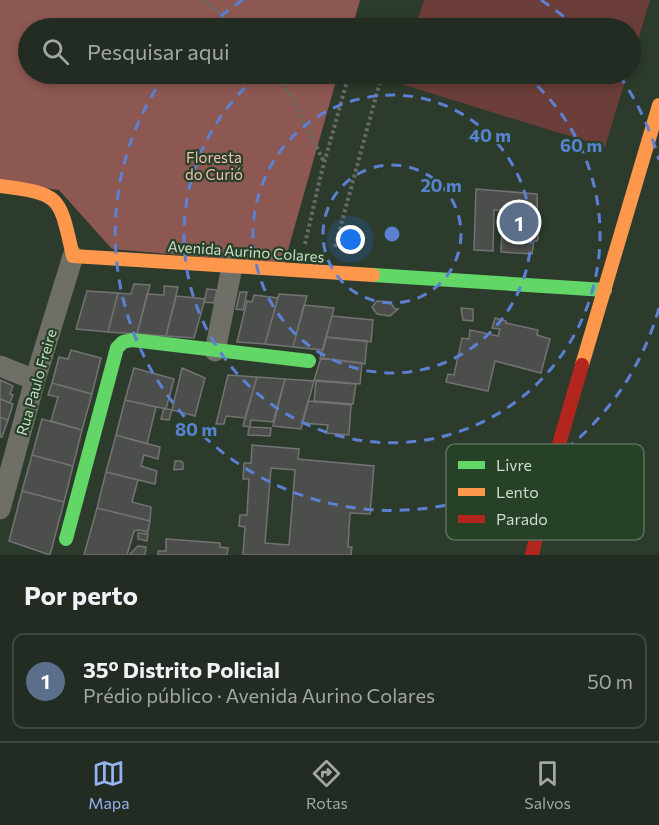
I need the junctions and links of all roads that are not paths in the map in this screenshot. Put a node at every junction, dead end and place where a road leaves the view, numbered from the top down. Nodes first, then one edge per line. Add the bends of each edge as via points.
1 (659, 105) edge
2 (0, 186) edge
3 (73, 256) junction
4 (232, 267) junction
5 (605, 290) junction
6 (215, 351) junction
7 (309, 361) dead end
8 (0, 366) edge
9 (35, 380) junction
10 (560, 444) edge
11 (0, 509) edge
12 (66, 539) dead end
13 (535, 540) edge
14 (532, 555) edge

1 - 5 street
2 - 3 street via 44,192 51,197 63,216
3 - 4 street, Avenida Aurino Colares
3 - 9 street, Rua Paulo Freire
4 - 5 street, Avenida Aurino Colares
4 - 6 street
5 - 10 street
6 - 7 street
6 - 12 street via 132,340 117,348
8 - 9 street
9 - 11 street, Rua Paulo Freire
13 - 14 street

